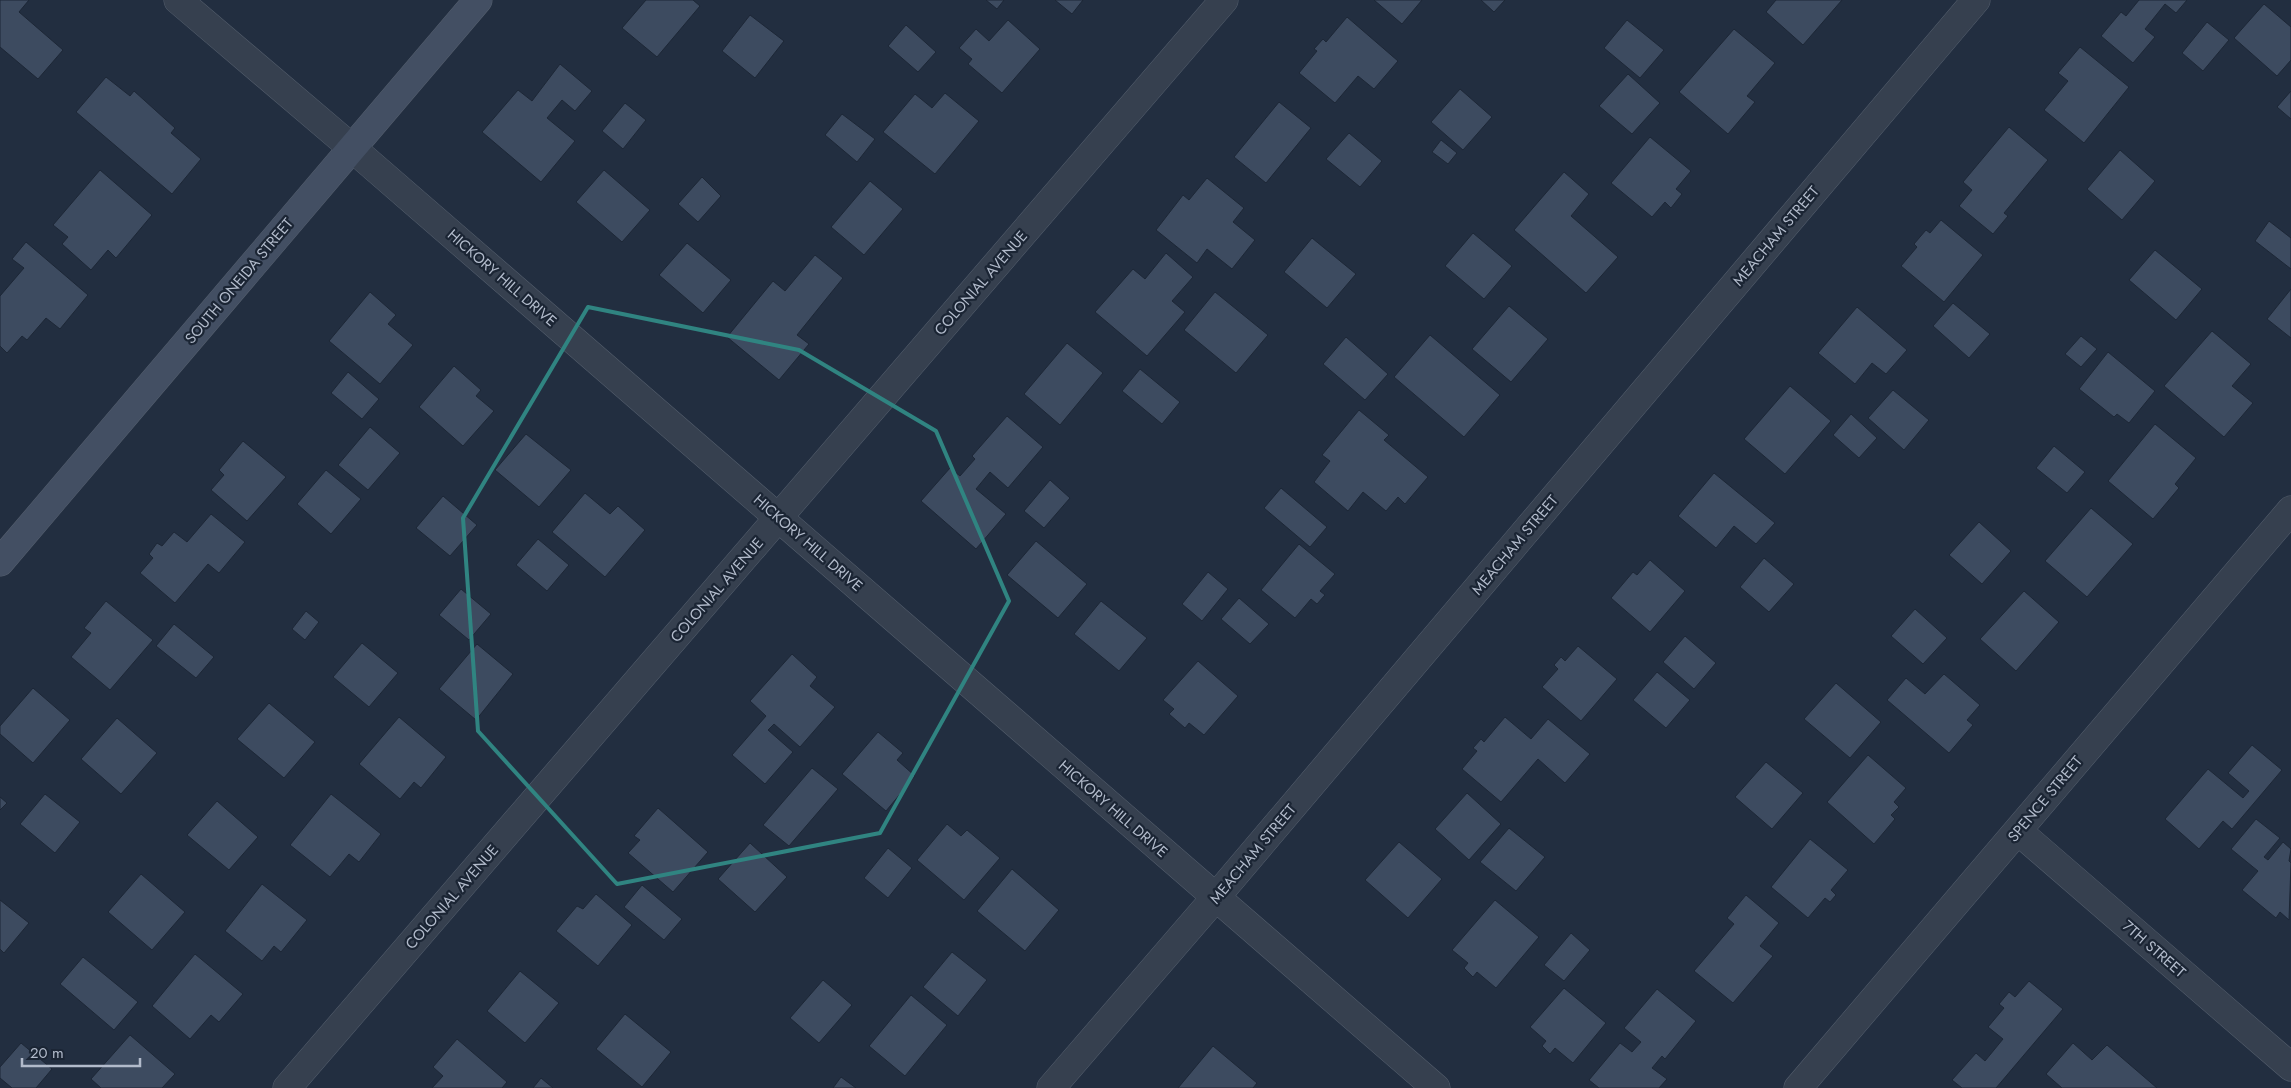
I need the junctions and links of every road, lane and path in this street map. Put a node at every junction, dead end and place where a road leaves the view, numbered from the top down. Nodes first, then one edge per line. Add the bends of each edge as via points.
1 (178, 0) edge
2 (478, 0) edge
3 (1224, 0) edge
4 (1976, 0) edge
5 (352, 148) junction
6 (2291, 510) edge
7 (778, 518) junction
8 (0, 562) edge
9 (2018, 831) junction
10 (1215, 898) junction
11 (2291, 1067) edge
12 (287, 1088) edge
13 (1051, 1088) edge
14 (1436, 1088) edge
15 (1798, 1088) edge

1 - 5 street, HICKORY HILL DRIVE
2 - 5 street, SOUTH ONEIDA STREET
3 - 7 street, COLONIAL AVENUE
4 - 10 street, MEACHAM STREET
5 - 7 street, HICKORY HILL DRIVE
5 - 8 street, SOUTH ONEIDA STREET
6 - 9 street, SPENCE STREET
7 - 10 street, HICKORY HILL DRIVE
7 - 12 street, COLONIAL AVENUE
9 - 11 street, 7TH STREET
9 - 15 street, SPENCE STREET
10 - 13 street, MEACHAM STREET
10 - 14 street, HICKORY HILL DRIVE

